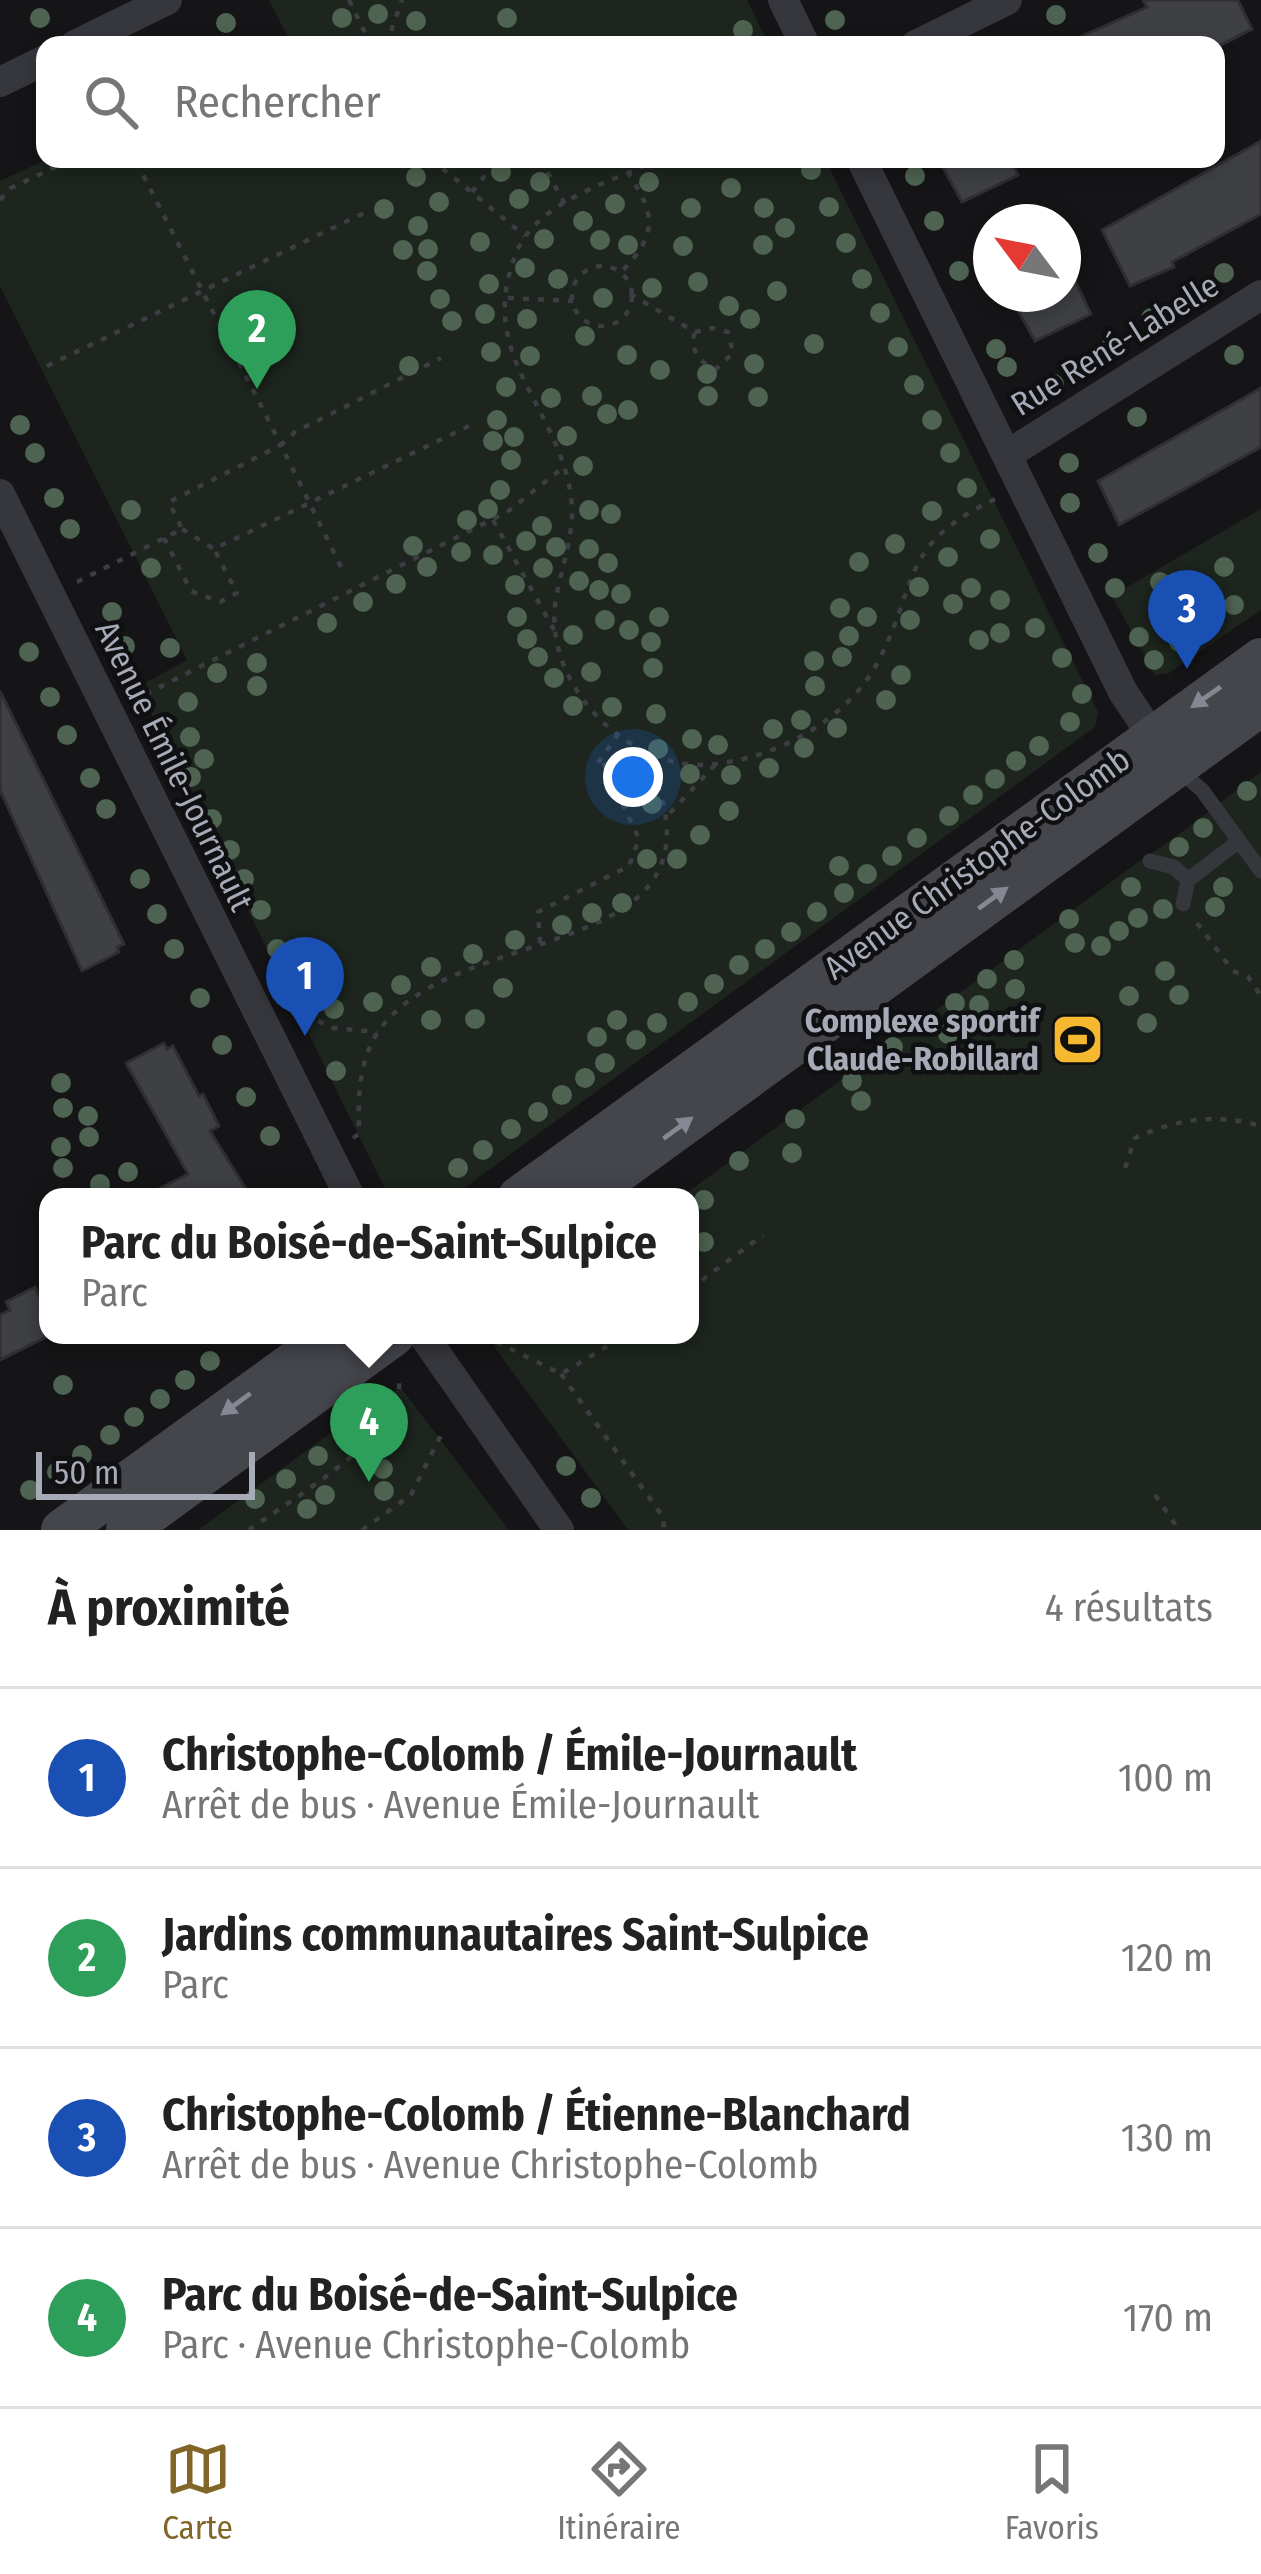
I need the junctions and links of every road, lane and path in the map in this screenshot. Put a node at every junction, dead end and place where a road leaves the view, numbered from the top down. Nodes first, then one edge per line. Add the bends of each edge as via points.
1 (167, 0) edge
2 (349, 0) edge
3 (402, 0) edge
4 (783, 0) edge
5 (1007, 0) edge
6 (93, 36) edge
7 (367, 36) edge
8 (389, 36) edge
9 (801, 36) edge
10 (934, 36) edge
11 (36, 64) edge
12 (0, 82) edge
13 (52, 168) edge
14 (140, 168) edge
15 (442, 168) edge
16 (491, 168) edge
17 (545, 168) edge
18 (626, 168) edge
19 (640, 168) edge
20 (865, 168) edge
21 (629, 173) junction
22 (471, 193) junction
23 (0, 200) edge
24 (565, 204) junction
25 (365, 212) dead end
26 (525, 236) junction
27 (621, 272) junction
28 (202, 292) junction
29 (630, 294) junction
30 (1261, 295) edge
31 (506, 297) junction
32 (573, 301) junction
33 (695, 332) junction
34 (441, 358) dead end
35 (47, 366) dead end
36 (470, 426) dead end
37 (281, 445) junction
38 (1007, 455) junction
39 (563, 466) junction
40 (0, 494) edge
41 (997, 497) dead end
42 (308, 501) junction
43 (493, 520) junction
44 (182, 529) junction
45 (164, 538) junction
46 (214, 549) junction
47 (340, 567) dead end
48 (80, 580) dead end
49 (556, 634) junction
50 (1261, 658) edge
51 (138, 698) dead end
52 (1261, 705) edge
53 (617, 736) junction
54 (1163, 752) junction
55 (645, 754) junction
56 (715, 765) junction
57 (670, 813) junction
58 (1239, 841) junction
59 (1150, 861) dead end
60 (1261, 871) edge
61 (1188, 880) junction
62 (1183, 904) joint
63 (540, 944) junction
64 (327, 994) dead end
65 (1261, 996) edge
66 (378, 1033) junction
67 (1261, 1126) edge
68 (355, 1137) dead end
69 (1125, 1168) dead end
70 (346, 1188) edge
71 (532, 1188) edge
72 (596, 1188) edge
73 (763, 1235) dead end
74 (699, 1281) edge
75 (319, 1344) edge
76 (382, 1344) edge
77 (429, 1344) edge
78 (500, 1344) edge
79 (611, 1344) edge
80 (561, 1374) junction
81 (399, 1382) dead end
82 (443, 1431) dead end
83 (1155, 1495) dead end
84 (62, 1530) edge
85 (127, 1530) edge
86 (249, 1530) edge
87 (362, 1530) edge
88 (560, 1530) edge
89 (664, 1530) edge
90 (1179, 1530) edge

1 - 6 street
2 - 7 path
3 - 8 path
4 - 9 street
5 - 10 street
11 - 12 street
13 - 23 path
14 - 28 path
15 - 22 path
16 - 22 path
17 - 24 path
18 - 21 path
19 - 21 path
20 - 38 street
21 - 24 path
21 - 27 path via 651,234
22 - 26 path
24 - 26 path
25 - 28 path
26 - 31 path
27 - 29 path
27 - 32 path via 590,266
28 - 35 path
28 - 37 path
29 - 32 path via 620,322 607,328 589,323
29 - 33 path
30 - 38 street, Rue René-Labelle
31 - 32 path
31 - 39 path via 505,338
33 - 33 path via 728,332 734,344 725,366 702,361
34 - 37 path
36 - 42 path via 332,497
37 - 42 path
37 - 44 path via 169,502
38 - 54 street via 1124,692
39 - 43 path
39 - 49 path via 572,523
40 - 70 street, Avenue Émile-Journault
41 - 56 path via 923,552 878,662 849,700 802,736
42 - 46 path
42 - 47 path
43 - 49 path
43 - 51 path
44 - 45 path
44 - 46 path
45 - 46 path via 191,591 220,602 237,593
45 - 48 path
49 - 53 path via 569,673
50 -> 54 main road, Avenue Christophe-Colomb
52 - 54 main road, Avenue Christophe-Colomb
53 - 55 path
53 - 63 path via 600,760 639,839 629,866 538,912
54 - 58 lane
54 - 71 main road, Avenue Christophe-Colomb
72 -> 54 main road, Avenue Christophe-Colomb
55 - 56 path
55 - 57 path
56 - 57 path
57 - 63 path via 655,879 636,901
58 - 60 lane
58 - 61 lane
59 - 61 lane
61 - 62 lane
62 - 65 path
63 - 66 path via 436,984
64 - 66 path via 295,1012 333,1028
66 - 68 path via 362,1072
67 - 69 path via 1178,1122 1135,1138
73 - 74 path
75 -> 84 main road
76 - 85 main road
77 - 88 street
78 - 80 path
79 - 80 path
80 - 89 path via 663,1517
81 - 86 path via 382,1430
82 - 87 path via 411,1495
83 - 90 path

